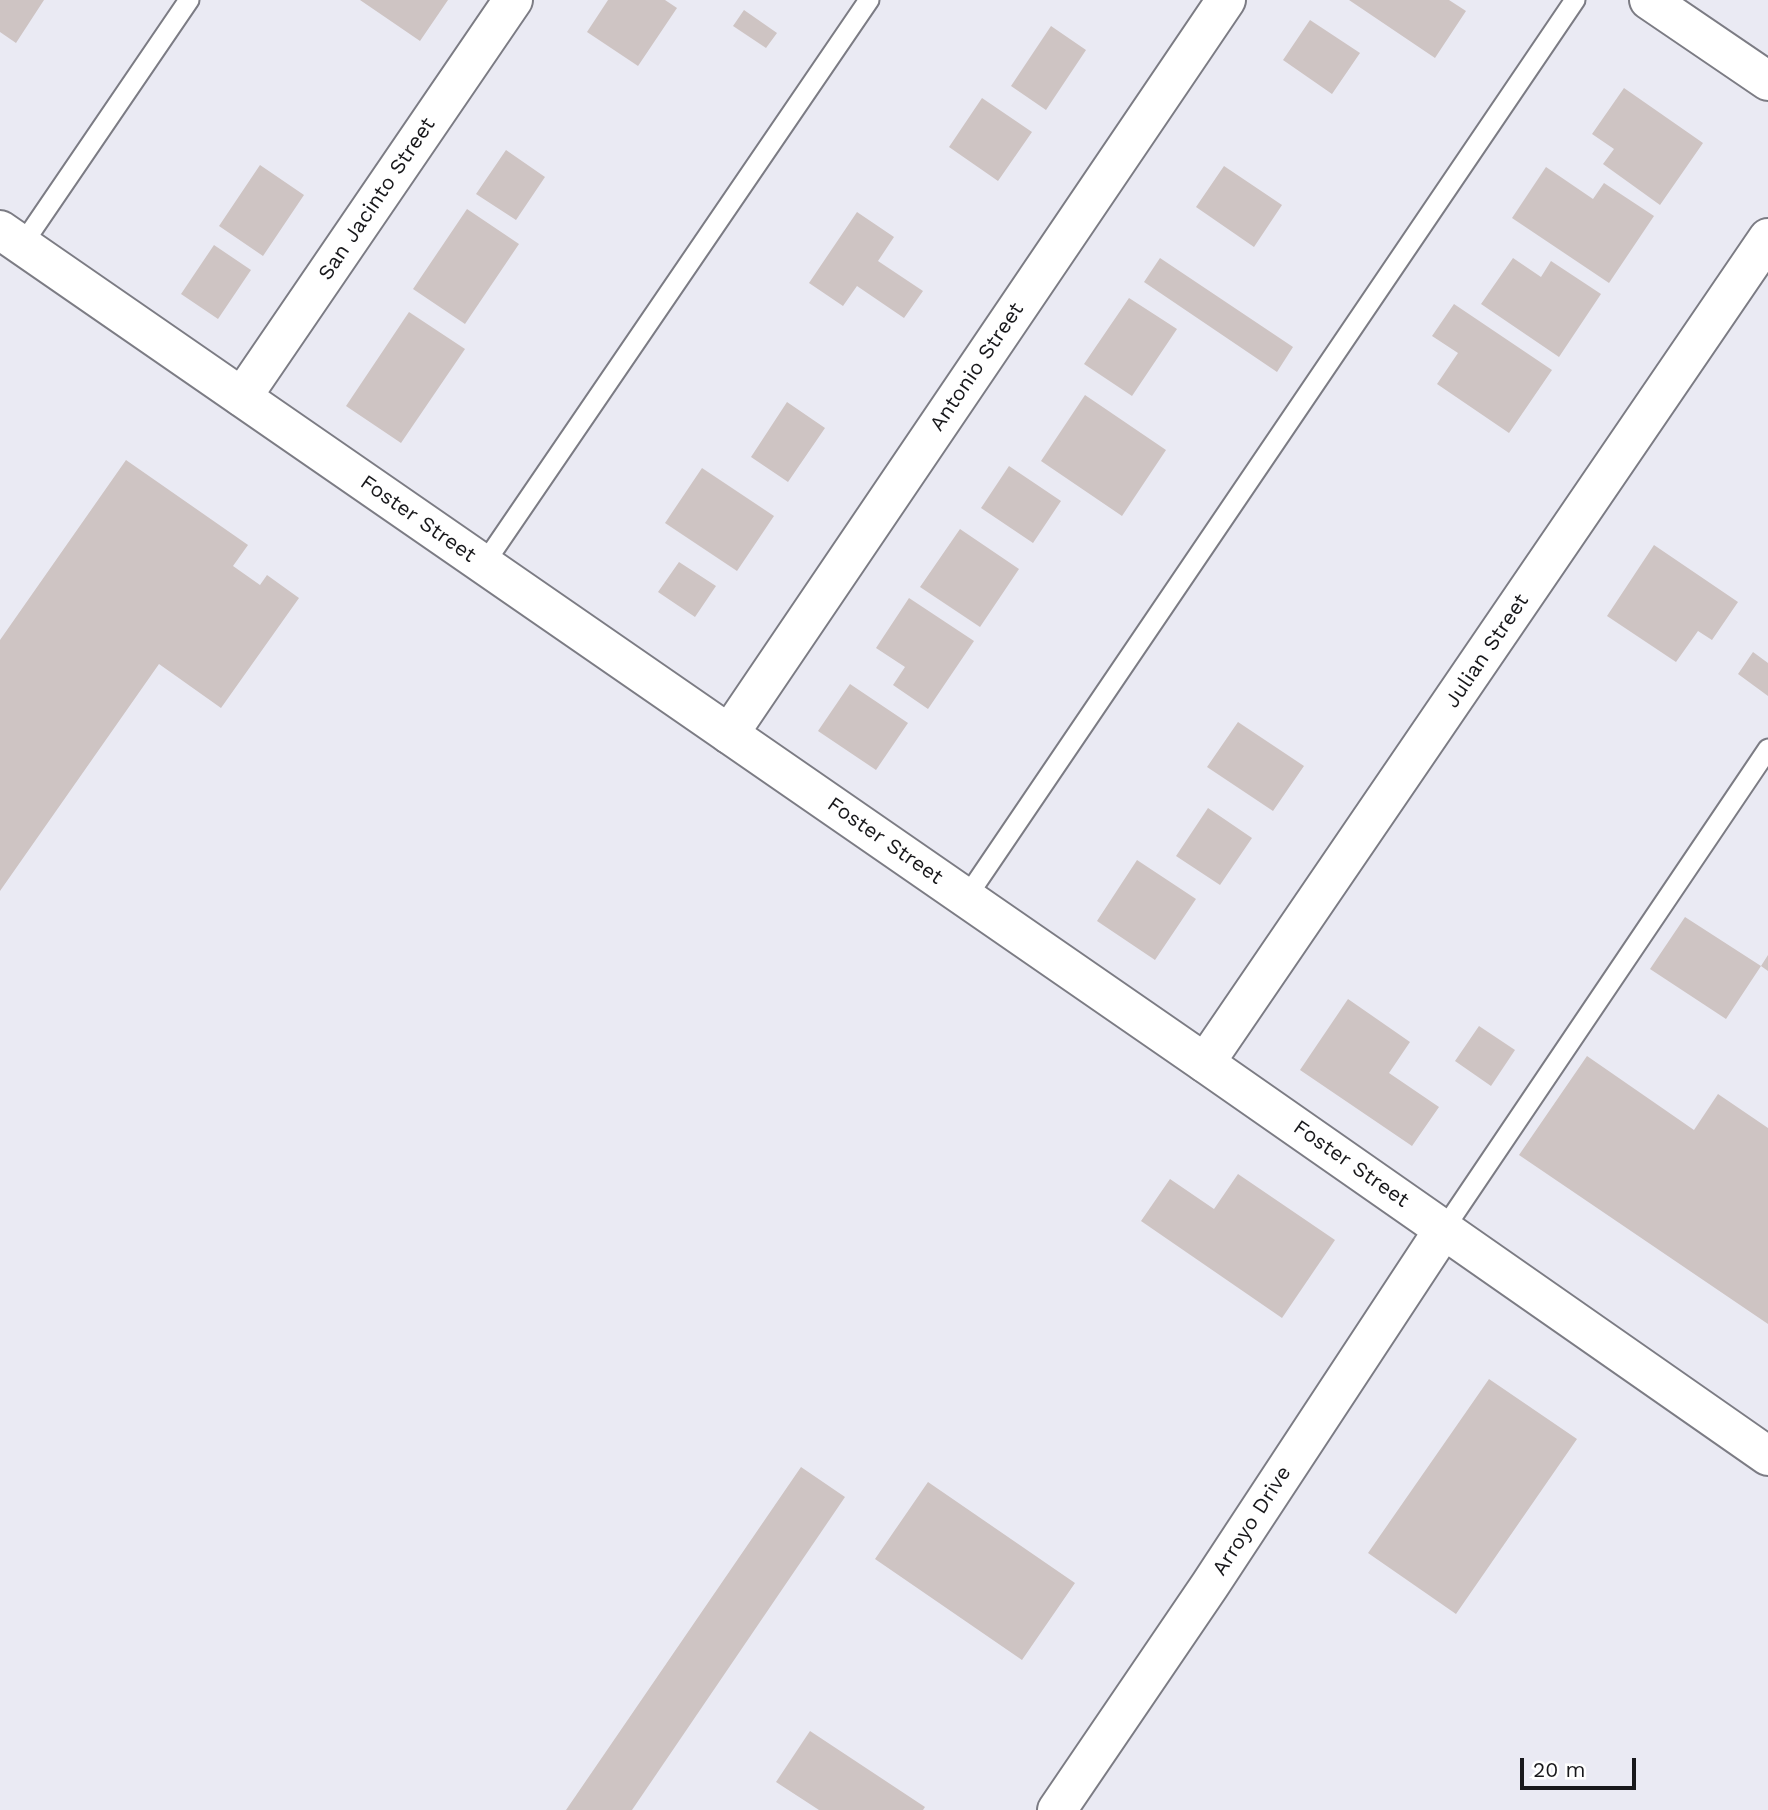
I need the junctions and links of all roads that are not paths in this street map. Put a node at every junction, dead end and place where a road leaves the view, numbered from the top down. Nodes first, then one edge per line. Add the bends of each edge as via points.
1 (189, 0) edge
2 (513, 0) edge
3 (869, 0) edge
4 (1226, 0) edge
5 (1575, 0) edge
6 (1649, 0) edge
7 (1768, 81) edge
8 (11, 237) edge
9 (1768, 238) edge
10 (242, 397) junction
11 (484, 564) junction
12 (729, 734) junction
13 (1768, 749) edge
14 (966, 898) junction
15 (1206, 1063) junction
16 (1444, 1229) junction
17 (1768, 1456) edge
18 (1057, 1810) edge

1 - 8 lane
2 - 10 street, San Jacinto Street
3 - 11 lane
4 - 12 street, Antonio Street
5 - 14 lane
6 - 7 street
8 - 10 street, Foster Street
9 - 15 street, Julian Street
10 - 11 street, Foster Street
11 - 12 street, Foster Street
12 - 14 street, Foster Street
13 - 16 lane
14 - 15 street, Foster Street
15 - 16 street, Foster Street
16 - 17 street, Foster Street
16 - 18 street, Arroyo Drive

